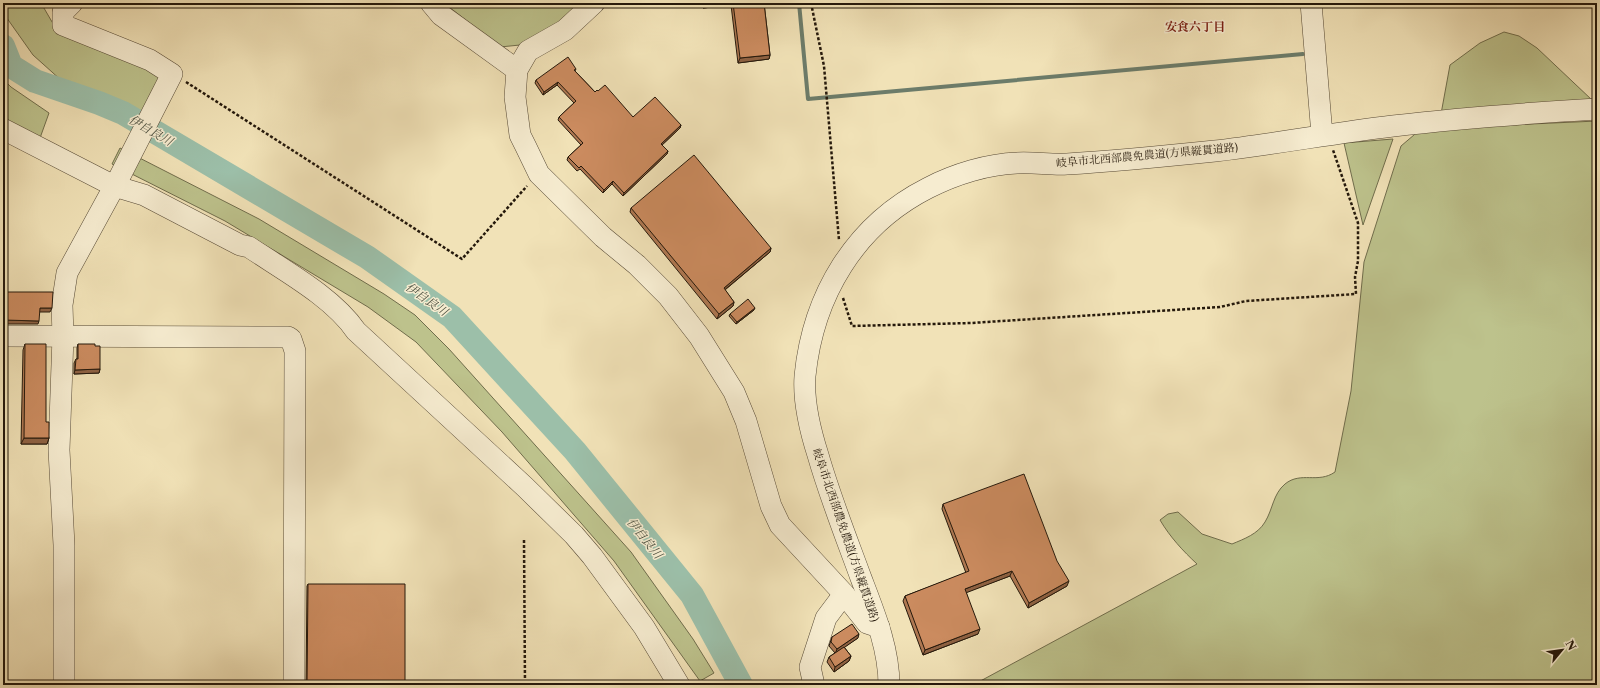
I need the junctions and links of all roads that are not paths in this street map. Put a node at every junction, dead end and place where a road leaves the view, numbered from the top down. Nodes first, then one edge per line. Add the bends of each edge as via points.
1 (72, 3) edge
2 (431, 3) edge
3 (594, 3) edge
4 (1311, 3) edge
5 (517, 70) junction
6 (1597, 109) edge
7 (3, 129) edge
8 (1325, 135) junction
9 (117, 181) junction
10 (3, 336) edge
11 (63, 336) junction
12 (844, 594) junction
13 (879, 627) junction
14 (64, 685) edge
15 (294, 685) edge
16 (679, 685) edge
17 (814, 685) edge
18 (889, 685) edge

1 - 9 street via 63,12 63,25 150,60 170,79
2 - 5 street via 441,15
3 - 5 street via 565,30 528,51
4 - 8 street
5 - 12 street via 515,97 520,134 539,174 668,296 699,336 734,392 746,421 771,506 780,525
6 - 8 street, 岐阜市北西部農免農道(方県縦貫道路) via 1393,126
7 - 9 street
8 - 13 street, 岐阜市北西部農免農道(方県縦貫道路) via 1217,150 1063,164 1013,163 968,172 928,188 891,211 862,239 838,271 825,294 812,335 805,379 808,422 824,477
9 - 11 street via 67,273 62,305
9 - 16 street via 240,245 249,247 308,287 349,321 356,331 525,487 592,556 644,627
10 - 11 street
11 - 14 street via 60,450 64,545
11 - 15 street via 291,339 295,351
12 - 13 street via 867,623
12 - 17 street via 826,618 810,667
13 - 18 street, 岐阜市北西部農免農道(方県縦貫道路) via 889,666

